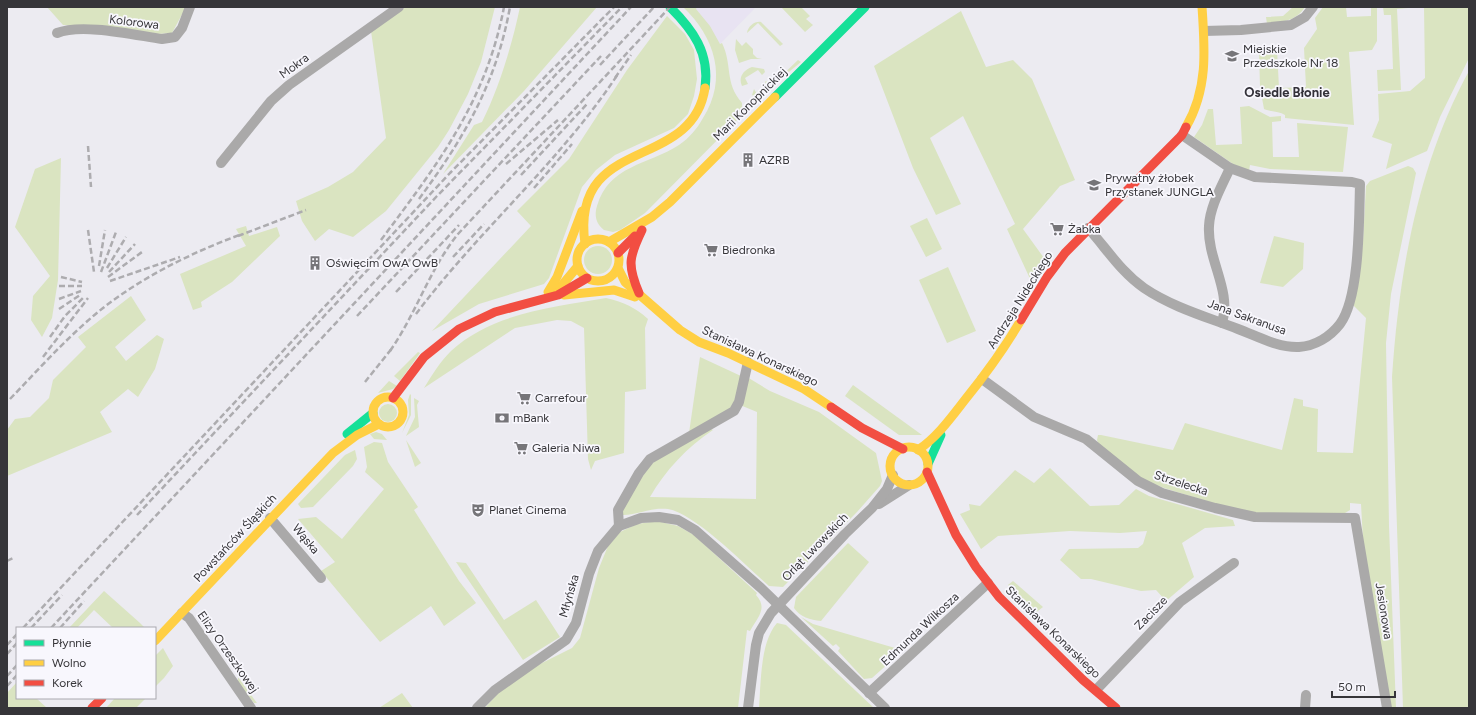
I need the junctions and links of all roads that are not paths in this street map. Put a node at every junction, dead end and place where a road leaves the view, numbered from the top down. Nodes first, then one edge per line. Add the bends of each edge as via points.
1 (190, 7) edge
2 (399, 7) edge
3 (670, 7) edge
4 (865, 7) edge
5 (1202, 7) edge
6 (1313, 7) edge
7 (1204, 32) junction
8 (57, 34) dead end
9 (1182, 135) junction
10 (221, 163) dead end
11 (1230, 168) junction
12 (591, 191) junction
13 (583, 207) junction
14 (652, 217) junction
15 (1088, 228) junction
16 (642, 230) junction
17 (598, 239) junction
18 (609, 242) junction
19 (585, 244) junction
20 (618, 253) junction
21 (578, 266) junction
22 (618, 268) junction
23 (586, 278) junction
24 (608, 279) junction
25 (548, 292) junction
26 (558, 295) junction
27 (637, 295) junction
28 (530, 302) junction
29 (1222, 323) junction
30 (748, 362) junction
31 (982, 379) junction
32 (396, 400) junction
33 (373, 413) junction
34 (378, 424) junction
35 (945, 426) junction
36 (862, 428) junction
37 (904, 449) junction
38 (918, 450) junction
39 (333, 453) junction
40 (891, 461) junction
41 (927, 468) junction
42 (893, 475) junction
43 (919, 488) junction
44 (872, 508) junction
45 (945, 515) junction
46 (270, 518) junction
47 (1355, 518) joint
48 (619, 526) junction
49 (1234, 563) dead end
50 (321, 578) dead end
51 (988, 583) junction
52 (777, 605) junction
53 (182, 613) junction
54 (156, 640) edge
55 (1096, 690) junction
56 (869, 693) junction
57 (1306, 695) dead end
58 (101, 699) edge
59 (1112, 707) edge
60 (92, 708) edge
61 (251, 708) edge
62 (477, 708) edge
63 (748, 708) edge
64 (885, 708) edge
65 (1304, 708) edge
66 (1387, 708) edge

1 - 8 street, Kolorowa via 182,28 175,37 162,38 80,28 64,30
2 - 10 street, Mokra via 289,85 272,101
3 - 12 street via 696,36 705,61 707,78 700,105 682,130 659,145 615,166 600,178
4 - 14 street, Marii Konopnickiej
5 - 7 street, Andrzeja Nideckiego
6 - 7 street via 1305,17 1291,25
7 - 9 street, Andrzeja Nideckiego via 1204,84 1195,112
9 - 11 street
9 - 15 street, Andrzeja Nideckiego
11 - 29 street via 1217,196 1209,226 1212,255 1224,294 1225,309
11 - 29 street, Jana Sakranusa via 1255,177 1360,184 1358,249 1345,315 1335,330 1321,341 1306,346 1289,346
12 - 13 street
12 - 17 street via 588,215
13 - 19 street
13 - 25 street via 557,277
14 - 16 street, Marii Konopnickiej
14 - 18 street, Marii Konopnickiej
15 - 29 street, Jana Sakranusa via 1118,266 1143,287 1168,302
15 - 31 street, Andrzeja Nideckiego via 1055,265 1011,339
16 - 20 street, Marii Konopnickiej
16 - 27 street via 631,250 629,260 630,275
17 - 18 street
17 - 19 street
18 - 20 street
19 - 21 street via 578,254
20 - 22 street
21 - 23 street
21 - 25 street via 563,284
22 - 24 street
22 - 27 street, Stanisława Konarskiego via 625,282
23 - 24 street via 601,281
23 - 26 street
24 - 27 street, Stanisława Konarskiego
25 - 28 street
26 - 27 street via 614,290
26 - 28 street
27 - 30 street, Stanisława Konarskiego via 672,325 699,342
28 - 32 street via 477,320 450,335 436,348
30 - 36 street, Stanisława Konarskiego via 804,389
30 - 48 street via 739,402 734,411 650,460 639,473 618,510
31 - 35 street, Andrzeja Nideckiego
31 - 47 street, Strzelecka via 1034,417 1086,439 1138,481 1162,493 1255,516
32 - 33 street via 380,399 374,406
32 - 34 street via 403,412 400,421 391,427
33 - 34 street
33 - 39 street, Powstańców Śląskich via 347,434
34 - 39 street, Powstańców Śląskich via 357,435
35 - 38 street, Andrzeja Nideckiego
35 - 41 street, Andrzeja Nideckiego
36 - 37 street, Stanisława Konarskiego
36 - 40 street, Stanisława Konarskiego
37 - 38 street, Stanisława Konarskiego
37 - 40 street
38 - 41 street, Stanisława Konarskiego via 926,458
39 - 46 street, Powstańców Śląskich
40 - 42 street, Stanisława Konarskiego
41 - 43 street
41 - 45 street, Stanisława Konarskiego
42 - 43 street, Stanisława Konarskiego via 900,482
42 - 44 street, Orląt Lwowskich via 887,490
43 - 44 street, Orląt Lwowskich
43 - 45 street, Stanisława Konarskiego
44 - 52 street, Orląt Lwowskich
45 - 51 street, Stanisława Konarskiego
46 - 50 street, Wąska
46 - 53 street, Powstańców Śląskich
47 - 66 street, Jesionowa
48 - 52 street, Młyńska via 641,518 678,520 695,530
48 - 62 street, Młyńska via 598,551 576,623 566,640 495,690
49 - 55 street, Zacisze via 1180,602
51 - 55 street, Stanisława Konarskiego via 1012,611
51 - 56 street, Edmunda Wilkosza
52 - 56 street
52 - 63 street, Orląt Lwowskich via 759,633
53 - 54 street, Powstańców Śląskich
53 - 61 street, Elizy Orzeszkowej via 189,618
55 - 59 street, Stanisława Konarskiego
56 - 64 street
57 - 65 street
58 - 60 street

